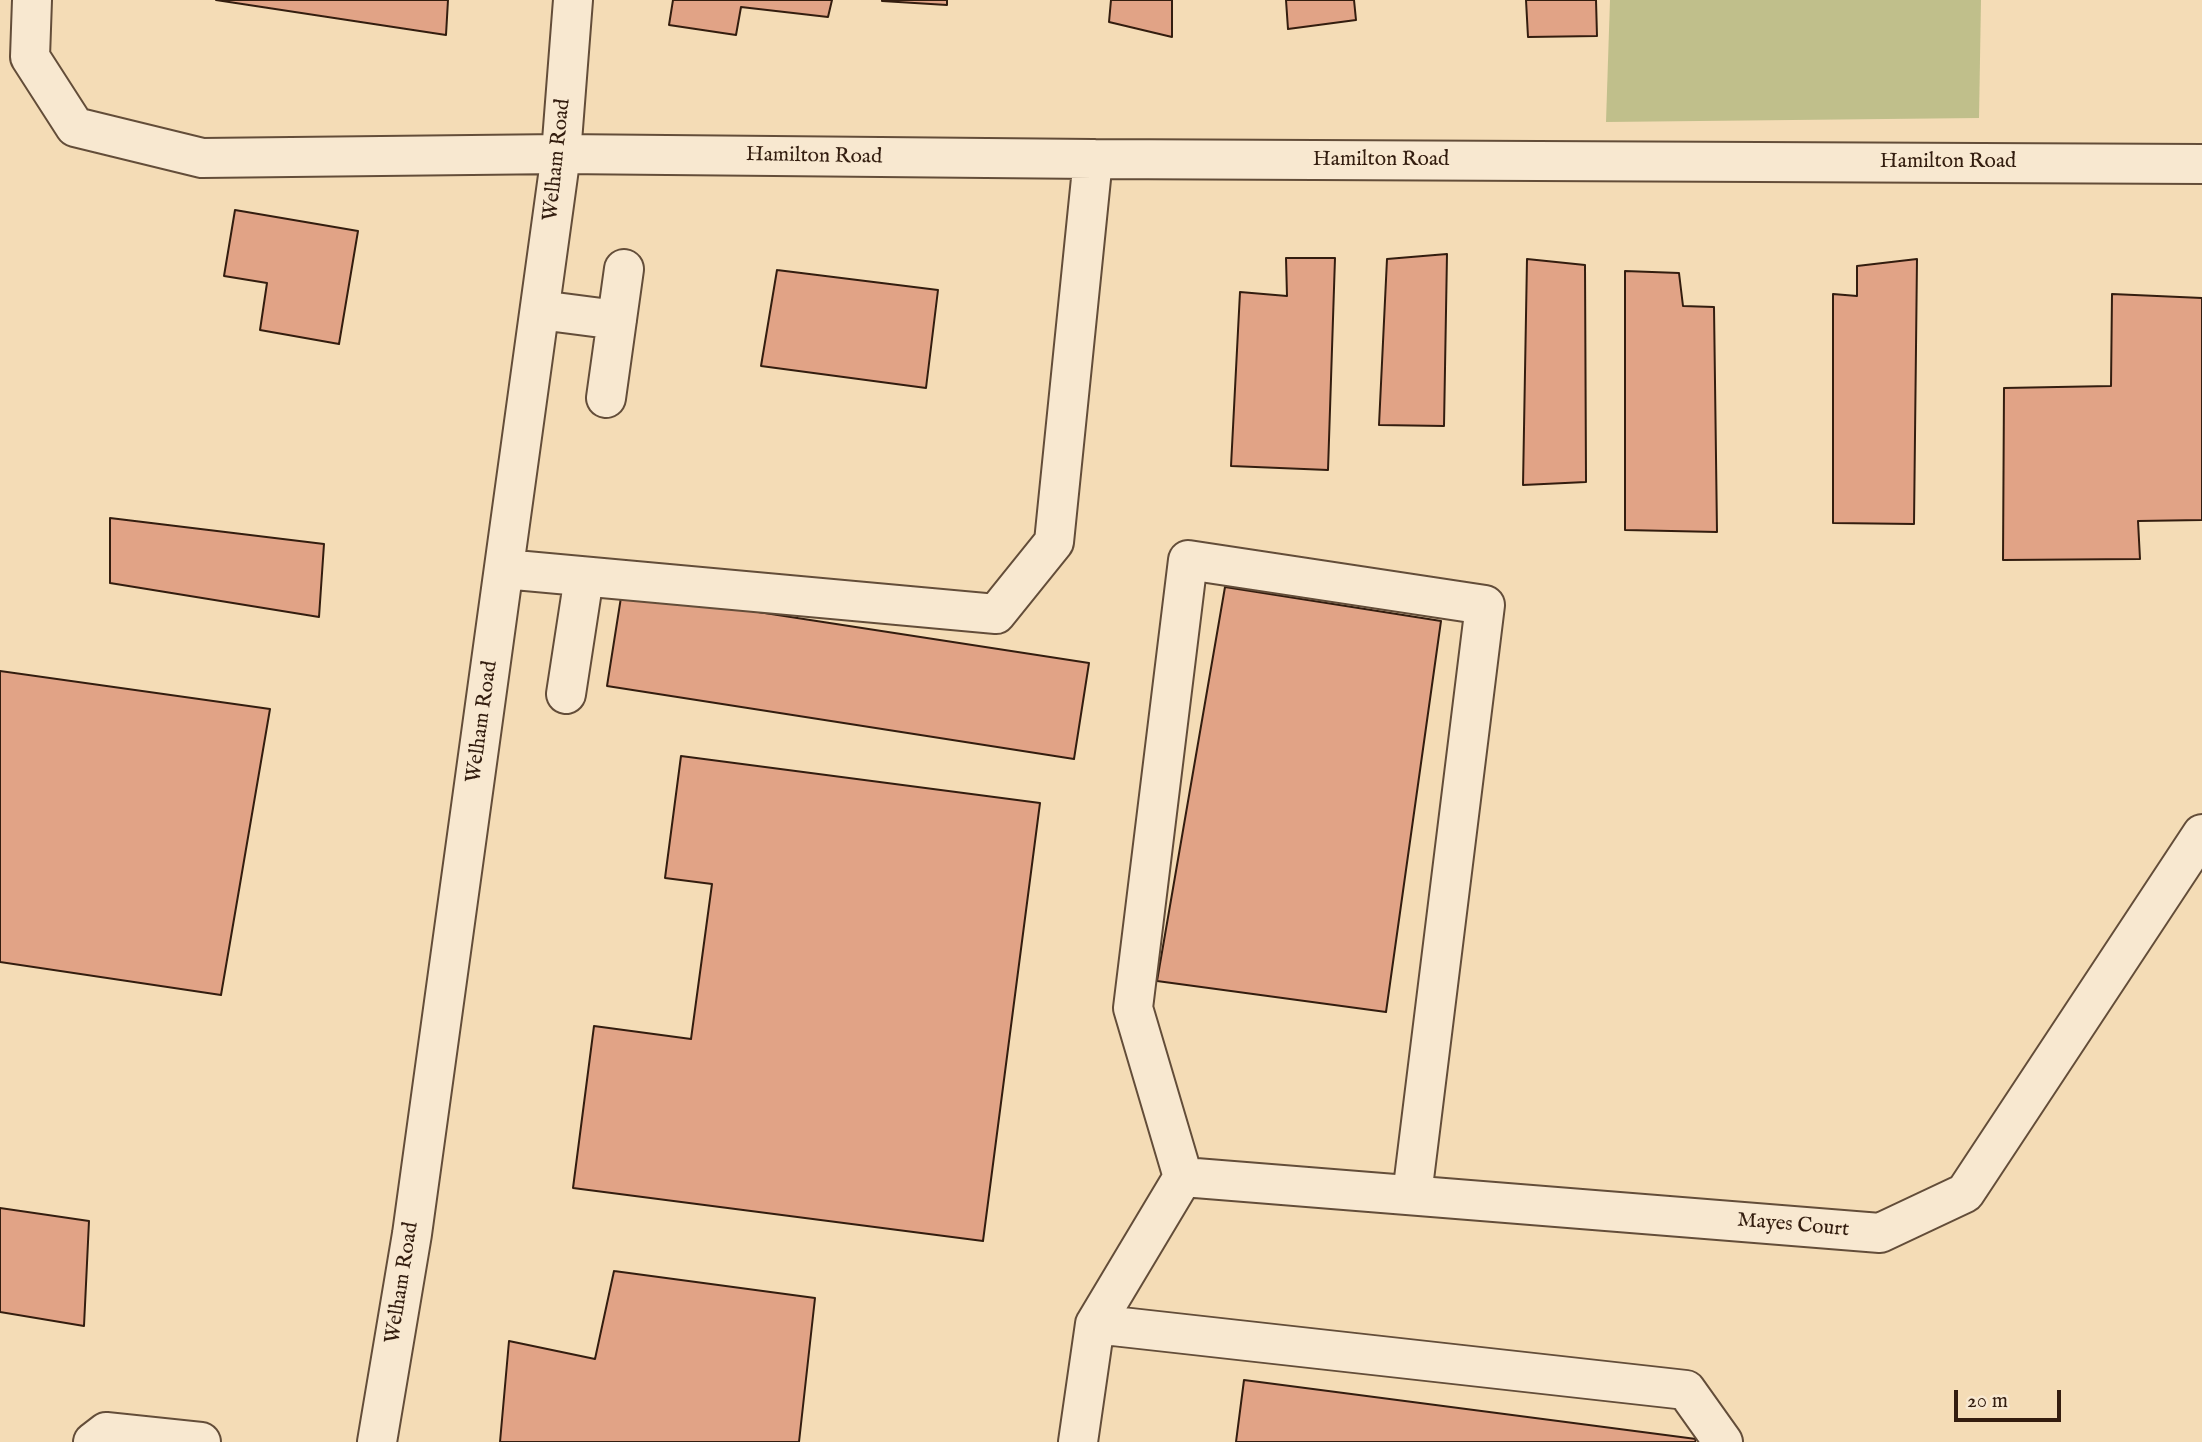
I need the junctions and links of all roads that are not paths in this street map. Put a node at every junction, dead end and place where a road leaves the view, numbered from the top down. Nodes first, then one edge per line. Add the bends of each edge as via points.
1 (32, 0) edge
2 (573, 0) edge
3 (561, 155) junction
4 (1093, 159) junction
5 (2202, 164) edge
6 (624, 269) dead end
7 (540, 310) junction
8 (617, 320) junction
9 (606, 398) dead end
10 (504, 569) junction
11 (584, 577) junction
12 (566, 694) dead end
13 (2202, 834) edge
14 (1183, 1177) junction
15 (1412, 1195) junction
16 (1095, 1324) junction
17 (93, 1442) edge
18 (201, 1442) edge
19 (377, 1442) edge
20 (1078, 1442) edge
21 (1723, 1442) edge

1 - 3 street, Hamilton Road via 30,57 75,127 202,158
2 - 3 street, Welham Road
3 - 4 street, Hamilton Road
3 - 7 street, Welham Road
4 - 5 street, Hamilton Road
4 - 11 street via 1054,542 996,614
6 - 8 street
7 - 8 street
7 - 10 street, Welham Road
8 - 9 street
10 - 11 street
10 - 19 street, Welham Road via 412,1234
11 - 12 street
13 - 15 street, Mayes Court via 1965,1193 1880,1233
14 - 15 street, Mayes Court
14 - 15 street via 1133,1008 1188,560 1485,605
14 - 16 street
16 - 20 street
16 - 21 street via 1686,1390
17 - 18 street via 106,1432

